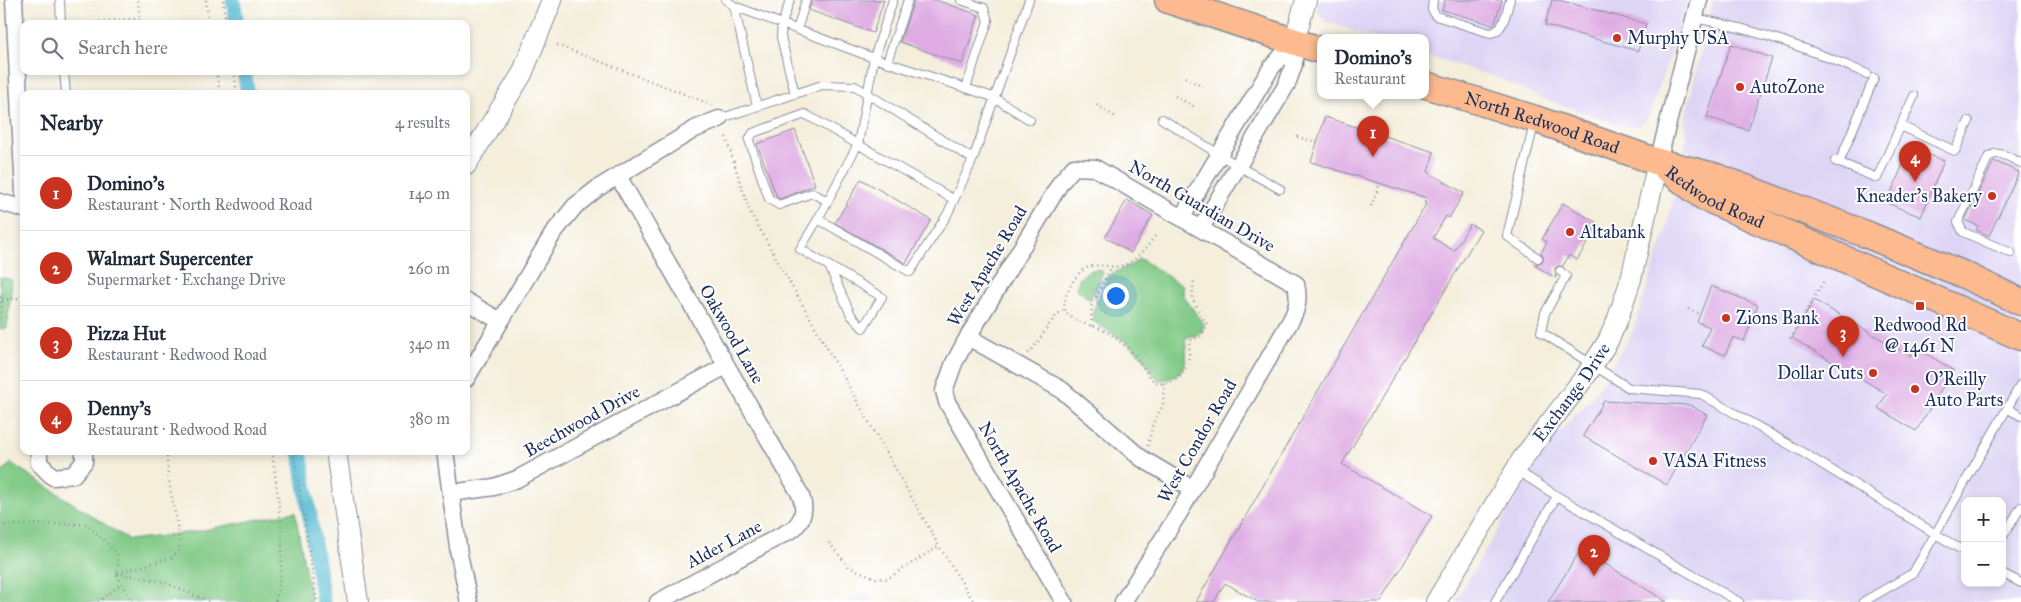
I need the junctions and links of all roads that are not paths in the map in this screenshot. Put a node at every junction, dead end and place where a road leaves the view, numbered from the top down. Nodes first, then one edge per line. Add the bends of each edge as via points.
1 (14, 0) edge
2 (60, 0) edge
3 (552, 0) edge
4 (726, 0) edge
5 (790, 0) edge
6 (806, 0) edge
7 (893, 0) edge
8 (908, 0) edge
9 (960, 0) edge
10 (1029, 0) edge
11 (1168, 0) edge
12 (1306, 0) edge
13 (1433, 0) edge
14 (1510, 0) edge
15 (1698, 0) edge
16 (734, 6) junction
17 (1694, 18) junction
18 (61, 20) edge
19 (782, 24) junction
20 (798, 30) junction
21 (1294, 42) junction
22 (1317, 49) edge
23 (874, 58) junction
24 (887, 62) junction
25 (64, 75) edge
26 (1429, 85) edge
27 (966, 88) junction
28 (66, 90) edge
29 (20, 92) edge
30 (867, 93) junction
31 (795, 94) junction
32 (1914, 96) dead end
33 (993, 97) junction
34 (757, 106) junction
35 (717, 112) joint
36 (1162, 119) dead end
37 (1535, 119) junction
38 (1030, 120) dead end
39 (1969, 121) dead end
40 (1901, 126) junction
41 (858, 144) junction
42 (1219, 154) junction
43 (470, 158) edge
44 (973, 159) junction
45 (1658, 162) junction
46 (2021, 163) edge
47 (1238, 166) junction
48 (1074, 167) joint
49 (618, 176) junction
50 (1280, 189) dead end
51 (953, 199) junction
52 (828, 201) junction
53 (0, 202) edge
54 (20, 208) edge
55 (1182, 217) junction
56 (818, 219) junction
57 (1201, 228) junction
58 (2010, 253) dead end
59 (1538, 258) dead end
60 (829, 266) junction
61 (1560, 271) dead end
62 (1299, 297) joint
63 (2021, 302) edge
64 (470, 303) edge
65 (500, 321) junction
66 (968, 337) junction
67 (2021, 337) edge
68 (726, 366) junction
69 (1593, 366) junction
70 (470, 372) edge
71 (2021, 384) edge
72 (944, 390) joint
73 (2008, 410) junction
74 (2021, 416) edge
75 (39, 455) edge
76 (84, 455) edge
77 (337, 455) edge
78 (446, 455) edge
79 (1516, 470) junction
80 (1193, 489) junction
81 (451, 493) junction
82 (1557, 496) junction
83 (2021, 507) edge
84 (803, 514) joint
85 (2006, 531) edge
86 (1936, 534) junction
87 (1961, 550) edge
88 (2006, 575) edge
89 (2021, 583) edge
90 (358, 602) edge
91 (469, 602) edge
92 (658, 602) edge
93 (1064, 602) edge
94 (1123, 602) edge
95 (1436, 602) edge
96 (1495, 602) edge
97 (1739, 602) edge
98 (1863, 602) edge

1 - 29 street
2 - 18 lane
3 - 43 street via 522,74
4 - 16 lane
5 - 19 lane
6 - 20 lane
7 - 23 lane
8 - 24 lane
9 - 27 lane via 984,8 988,20
10 - 33 lane
11 - 21 main road
12 - 21 street
13 - 14 lane via 1432,9 1436,16 1490,32 1501,28
15 - 17 street
16 - 19 lane
16 - 34 lane
17 - 40 lane via 1766,34 1871,76 1837,162 1877,178
17 - 45 street
19 - 20 lane
19 - 31 lane via 781,37
20 - 23 lane
21 - 22 main road
21 - 42 street via 1271,68
21 - 47 street via 1291,74
23 - 24 lane
23 - 30 lane
24 - 27 lane
25 - 28 lane
26 - 37 main road, North Redwood Road
27 - 33 lane
30 - 31 lane via 855,86 822,85
30 - 41 lane
30 - 44 lane
31 - 34 lane
32 - 40 lane
33 - 38 lane
33 - 44 lane
34 - 35 lane
35 - 49 street via 696,129
36 - 42 lane
37 - 45 main road, North Redwood Road
37 - 59 lane via 1507,236
39 - 40 lane via 1955,151
41 - 51 lane
41 - 52 lane
41 - 52 lane via 805,114 753,133 749,140 769,198 779,205 812,192
42 - 47 lane
42 - 55 street
44 - 51 lane
45 - 63 main road, Redwood Road via 1714,176 1868,235
45 - 67 main road, Redwood Road via 1704,197
45 - 69 street, Exchange Drive via 1625,300 1608,342
46 - 58 lane via 1998,152 1992,153 1958,222 1963,232
47 - 50 lane
47 - 57 street
48 - 55 street, North Guardian Drive via 1095,168
48 - 66 street, West Apache Road via 1061,182
49 - 65 street via 586,196 564,218
49 - 68 street, Oakwood Lane
51 - 56 lane via 947,215 910,272
52 - 56 lane
53 - 54 street
55 - 57 street, North Guardian Drive
56 - 60 lane via 800,249
57 - 62 street, North Guardian Drive via 1296,284
60 - 60 lane via 882,297 863,328 852,315
61 - 69 lane via 1566,276 1545,313 1541,332
62 - 80 street, West Condor Road via 1296,312
64 - 65 street
65 - 70 street
66 - 72 street, West Apache Road
66 - 80 street via 1062,390 1141,458
68 - 81 street, Beechwood Drive via 517,479 494,487
68 - 84 street, Oakwood Lane via 800,494
69 - 79 street, Exchange Drive
69 - 86 lane via 1629,388 1701,394
71 - 73 lane
72 - 93 street, North Apache Road via 947,402
73 - 74 lane
73 - 86 lane
75 - 76 street via 39,463 53,477 73,475 84,462
77 - 90 street
78 - 81 street
79 - 82 lane
79 - 95 street, Exchange Drive
80 - 94 street, West Condor Road
81 - 91 street
82 - 96 lane
82 - 97 lane
83 - 85 lane
84 - 92 street, Alder Lane via 793,529
86 - 87 lane
86 - 98 lane via 1913,573
88 - 89 lane

